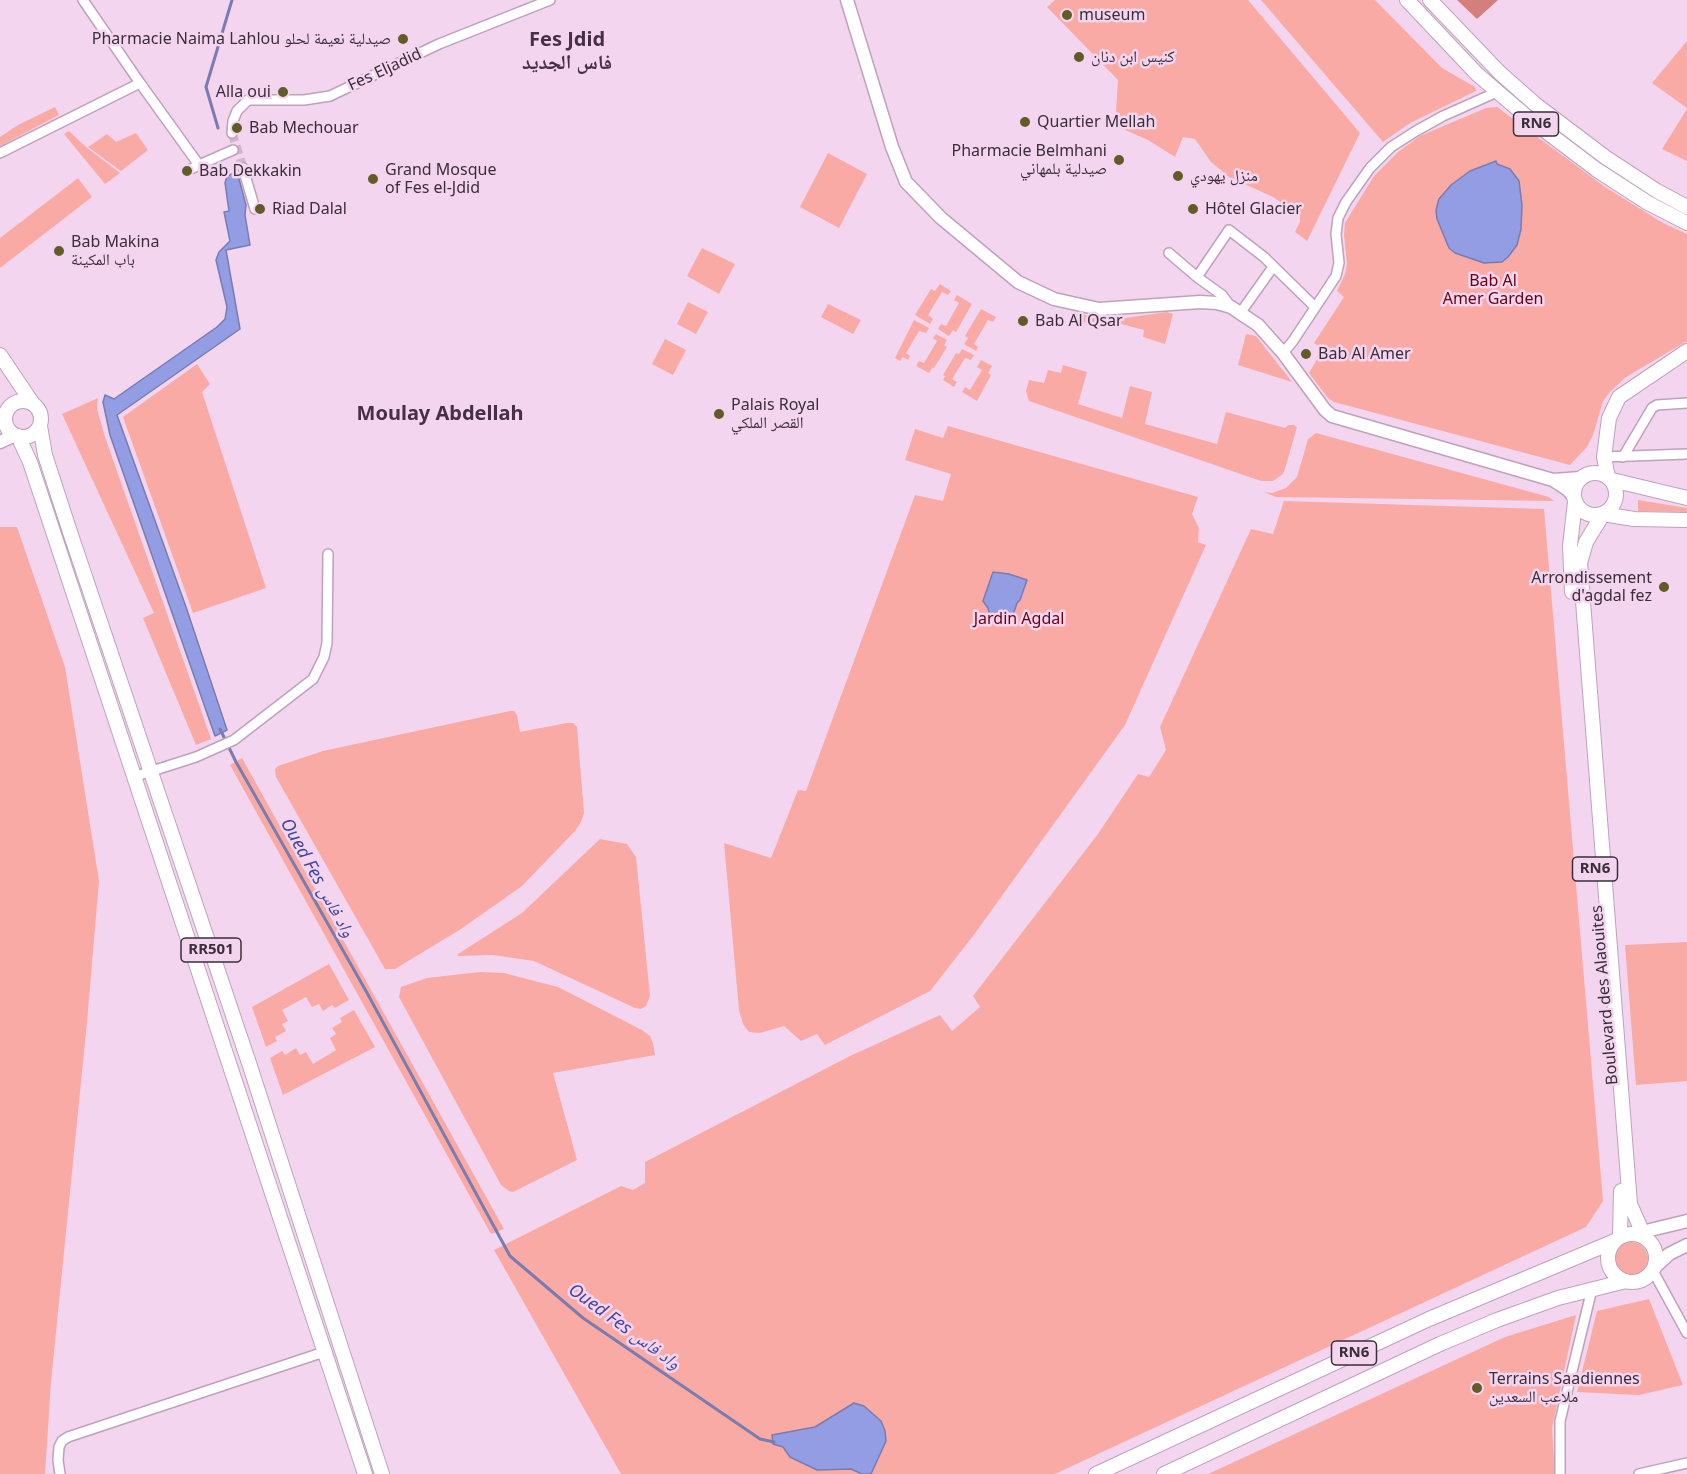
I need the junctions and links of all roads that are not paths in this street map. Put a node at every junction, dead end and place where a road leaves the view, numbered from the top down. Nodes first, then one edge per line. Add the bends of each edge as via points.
1 (83, 0) edge
2 (550, 0) edge
3 (847, 0) edge
4 (1407, 0) edge
5 (1430, 0) edge
6 (140, 83) junction
7 (1497, 92) junction
8 (232, 131) tunnel mouth
9 (233, 150) dead end
10 (0, 153) edge
11 (199, 165) junction
12 (243, 168) tunnel mouth
13 (187, 171) dead end
14 (1687, 207) edge
15 (255, 209) dead end
16 (1687, 223) edge
17 (1169, 253) dead end
18 (1273, 267) junction
19 (1197, 277) junction
20 (1315, 307) junction
21 (1236, 310) junction
22 (1687, 351) edge
23 (1283, 353) junction
24 (3, 361) edge
25 (33, 404) junction
26 (1687, 404) edge
27 (5, 415) edge
28 (40, 426) junction
29 (17, 436) junction
30 (0, 442) edge
31 (1687, 454) edge
32 (1604, 457) junction
33 (1623, 457) junction
34 (1584, 476) junction
35 (1610, 478) junction
36 (1553, 480) junction
37 (1687, 498) edge
38 (1575, 500) junction
39 (1603, 514) junction
40 (1687, 520) edge
41 (328, 554) dead end
42 (149, 771) junction
43 (133, 777) junction
44 (1687, 1221) edge
45 (1631, 1237) junction
46 (1687, 1245) edge
47 (1654, 1270) junction
48 (1626, 1281) junction
49 (1592, 1289) junction
50 (331, 1320) junction
51 (316, 1328) junction
52 (1687, 1333) edge
53 (324, 1352) junction
54 (1687, 1462) edge
55 (60, 1474) edge
56 (365, 1474) edge
57 (382, 1474) edge
58 (1096, 1474) edge
59 (1164, 1474) edge
60 (1560, 1474) edge
61 (1639, 1474) edge

1 - 6 street
2 - 8 street, Fes Eljadid via 439,44 330,96 248,100 237,111
3 - 21 street via 906,182 1005,273 1054,299 1099,309 1200,302
4 - 7 main road, RN6
5 - 14 main road, RN6 via 1535,104 1605,156
6 - 10 street
6 - 11 street
7 - 16 main road, RN6 via 1597,170
7 - 20 street via 1416,130 1390,147 1370,168 1338,218 1338,271
9 - 11 street
11 - 13 street
12 - 15 street
17 - 19 street
18 - 19 street via 1229,230
18 - 20 street
18 - 21 street
19 - 21 street
20 - 23 street
21 - 23 street via 1258,325
22 - 32 main road, RN6 via 1619,397 1609,418
23 - 36 street via 1332,416
24 - 25 main road
24 - 27 main road
25 - 27 main road via 21,401
25 - 28 main road, RR501 via 41,416
26 - 33 street via 1652,408
27 - 29 main road, RR501 via 8,428
28 - 29 main road via 31,435
28 - 42 main road, RR501 via 56,490
29 - 30 street
29 - 43 main road, RR501 via 30,462
31 - 33 street
32 - 33 street
32 - 34 main road, RN6
32 - 35 main road, RN6
34 - 35 main road via 1601,474
34 - 36 street
34 - 38 main road, RN6 via 1577,484
35 - 37 main road
35 - 39 main road, RN6 via 1616,499
36 - 38 street
38 - 39 main road via 1590,515
38 - 45 main road, Boulevard des Alaouites / RN6 via 1569,559 1622,1205
39 - 40 main road
39 - 45 main road, Boulevard des Alaouites / RN6 via 1582,552 1580,576
41 - 42 street via 327,632 324,657 313,679 234,740
42 - 43 street
42 - 50 main road, RR501 via 249,1063
43 - 51 main road, RR501
44 - 45 street
45 - 47 main road, RN6 via 1655,1251
45 - 48 main road, RN6 via 1609,1254 1608,1261 1614,1274
45 - 58 main road, RN6 via 1429,1319
46 - 47 street via 1669,1254
47 - 48 main road, RN6 via 1642,1280
47 - 52 street
48 - 49 main road, RN6
49 - 59 main road, RN6 via 1528,1308 1440,1344
49 - 60 street via 1560,1421
50 - 51 main road
50 - 57 main road, RR501
51 - 53 main road, RR501
53 - 55 street via 69,1437 59,1447
53 - 56 main road, RR501
54 - 61 street

